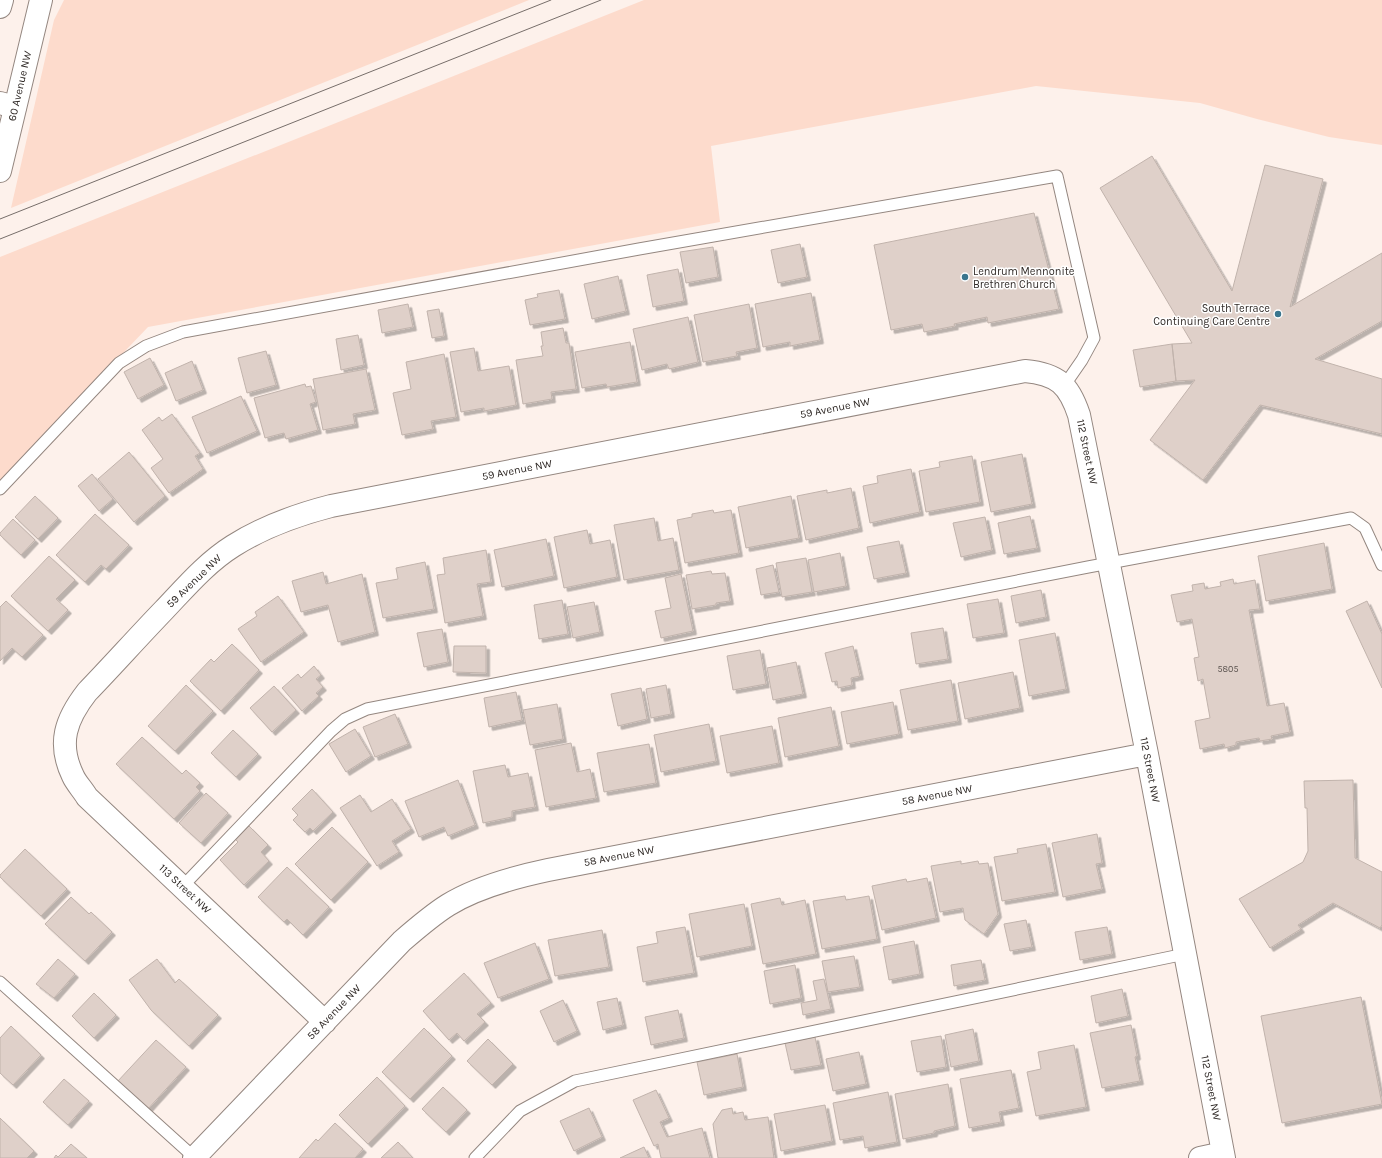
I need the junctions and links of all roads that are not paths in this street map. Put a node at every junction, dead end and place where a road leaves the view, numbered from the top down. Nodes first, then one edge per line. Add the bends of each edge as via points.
1 (2, 0) edge
2 (40, 0) edge
3 (0, 7) edge
4 (8, 105) edge
5 (0, 171) edge
6 (1064, 386) junction
7 (0, 489) edge
8 (1110, 563) junction
9 (1382, 565) edge
10 (64, 744) joint
11 (1147, 754) junction
12 (183, 886) junction
13 (1185, 954) junction
14 (0, 982) edge
15 (325, 1022) junction
16 (1224, 1156) edge
17 (194, 1158) edge
18 (475, 1158) edge
19 (1200, 1158) edge

1 - 3 street
2 - 4 street, 60 Avenue NW
4 - 5 street, 60 Avenue NW
6 - 7 lane via 1094,338 1057,176 647,247 183,332 146,346 119,363
6 - 8 street, 112 Street NW via 1074,398 1079,415
6 - 10 street, 59 Avenue NW via 1040,372 1025,371 331,506 280,522 232,547 210,563 192,581 87,692 70,716
8 - 9 lane via 1351,518 1365,528
8 - 11 street, 112 Street NW
8 - 12 lane via 367,709 345,719 331,731
10 - 12 street, 113 Street NW via 74,778 88,797
11 - 13 street, 112 Street NW
11 - 15 street, 58 Avenue NW via 515,877 481,889 450,904 426,920 402,941
12 - 15 street, 113 Street NW
13 - 16 street, 112 Street NW
13 - 18 lane via 575,1081 520,1111
14 - 17 lane
15 - 17 street, 58 Avenue NW
16 - 19 street

